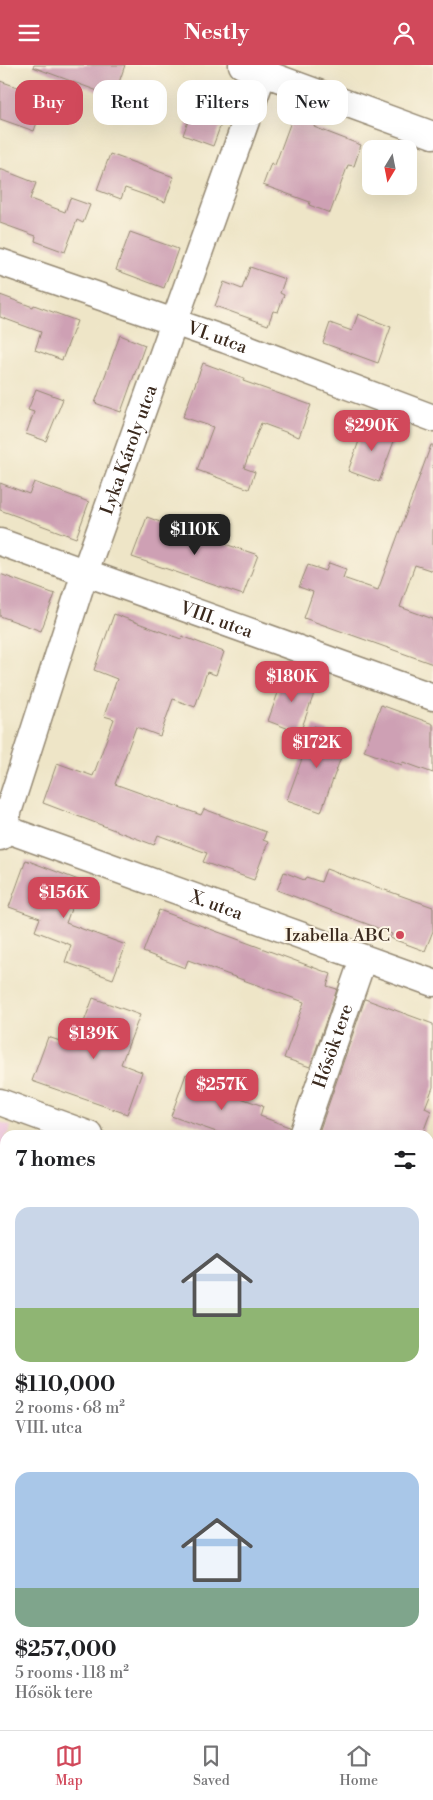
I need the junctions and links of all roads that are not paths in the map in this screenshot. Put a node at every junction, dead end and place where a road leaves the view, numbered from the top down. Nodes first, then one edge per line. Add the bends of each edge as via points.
1 (257, 67) edge
2 (433, 135) edge
3 (0, 262) edge
4 (174, 322) junction
5 (433, 418) edge
6 (0, 542) edge
7 (85, 572) junction
8 (433, 697) edge
9 (1, 831) edge
10 (363, 959) junction
11 (433, 983) edge
12 (0, 1102) edge
13 (76, 1130) edge
14 (304, 1130) edge

1 - 2 street
1 - 4 street, Lyka Károly utca
3 - 4 street, VI. utca
4 - 5 street, VI. utca
4 - 7 street, Lyka Károly utca
6 - 7 street, VIII. utca
7 - 8 street, VIII. utca
7 - 9 street, Lyka Károly utca
9 - 10 street, X. utca
10 - 11 street, X. utca
10 - 14 street, Hősök tere
12 - 13 street

